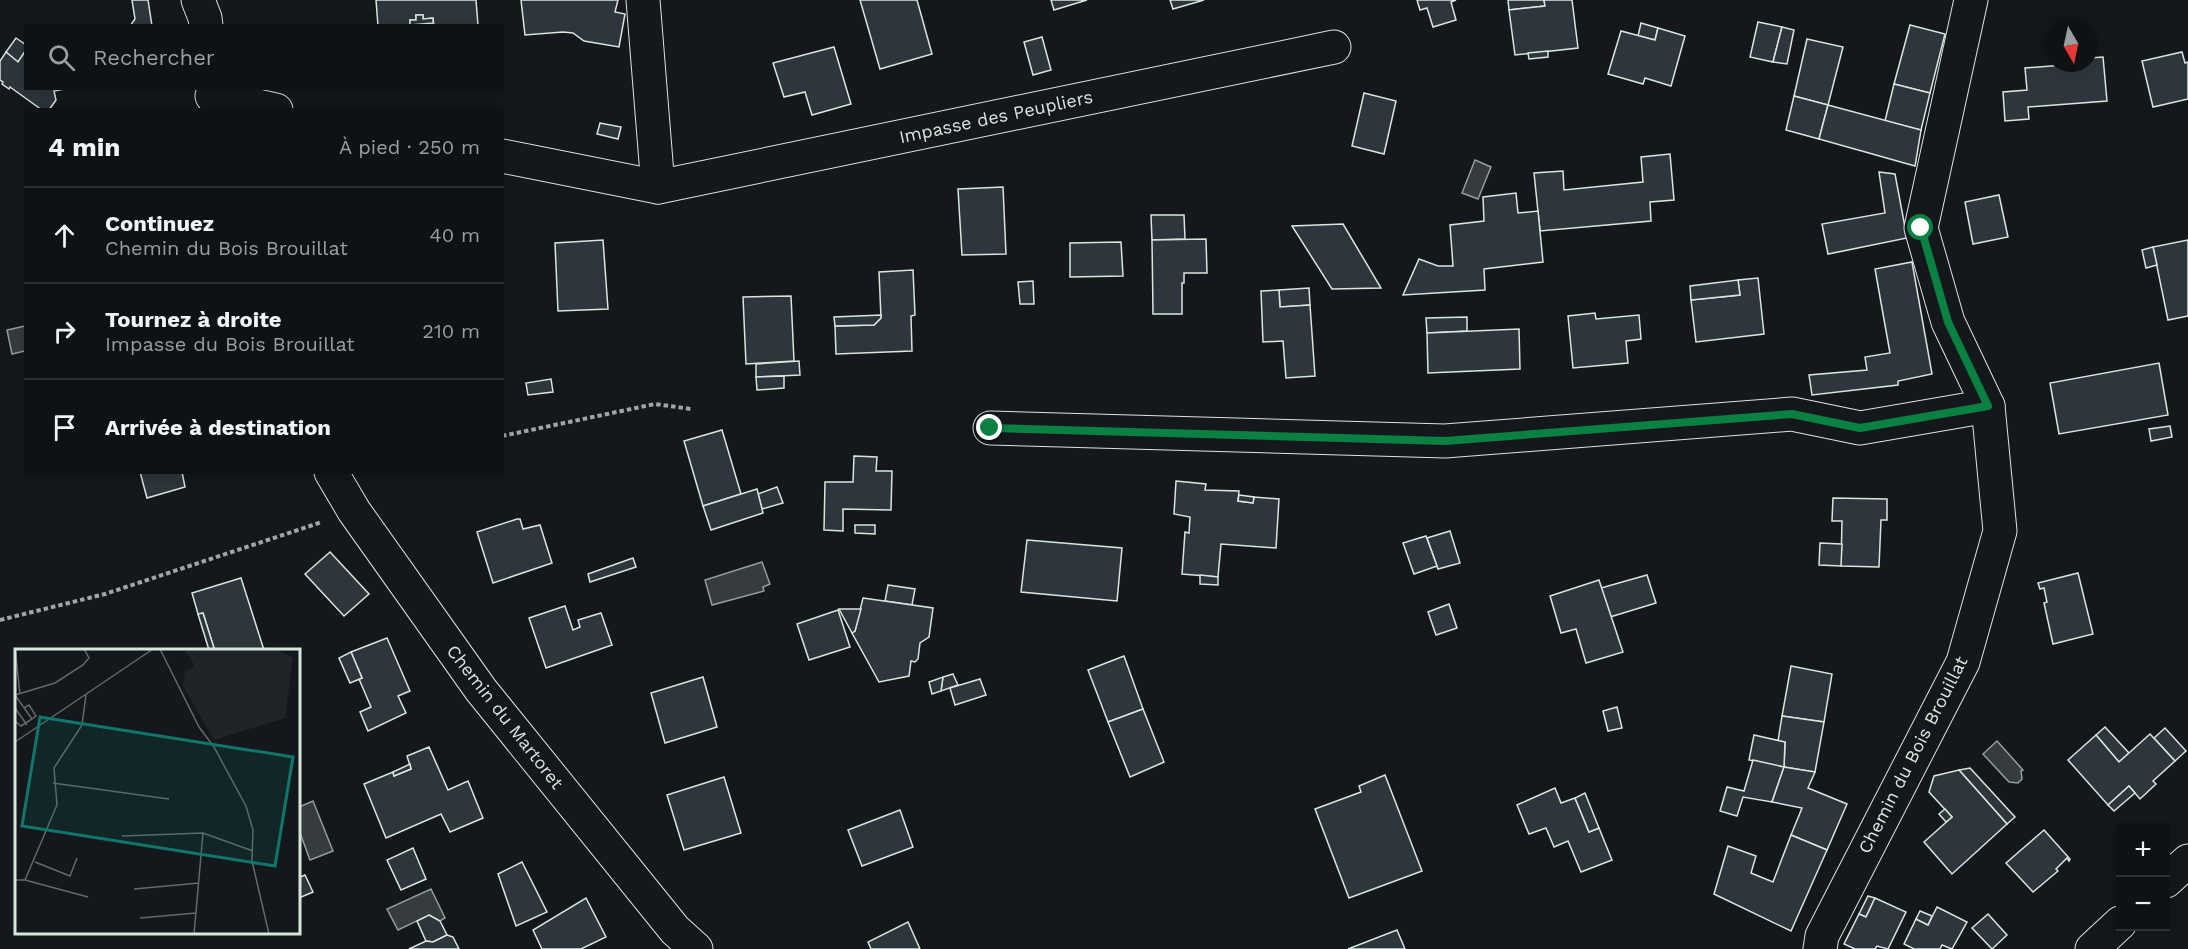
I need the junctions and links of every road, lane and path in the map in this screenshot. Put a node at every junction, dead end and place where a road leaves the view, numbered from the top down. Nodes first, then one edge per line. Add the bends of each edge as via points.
1 (198, 0) edge
2 (644, 0) edge
3 (1971, 0) edge
4 (206, 24) edge
5 (1334, 47) dead end
6 (212, 98) edge
7 (265, 108) edge
8 (504, 156) edge
9 (658, 188) junction
10 (1988, 406) junction
11 (692, 409) dead end
12 (990, 428) dead end
13 (504, 436) edge
14 (332, 474) edge
15 (354, 511) junction
16 (0, 620) edge
17 (2188, 861) edge
18 (2170, 877) edge
19 (2116, 927) edge
20 (696, 949) edge
21 (1820, 949) edge
22 (2092, 949) edge

1 - 4 street
2 - 9 street
3 - 10 street, Chemin du Bois Brouillat via 1921,228 1948,322
5 - 9 street, Impasse des Peupliers
6 - 7 street
8 - 9 street, Impasse des Peupliers
10 - 12 street via 1860,428 1792,414 1445,441
10 - 21 street, Chemin du Bois Brouillat via 2000,531 1963,662 1821,936
11 - 13 path via 655,404
14 - 15 street, Chemin du Martoret
15 - 16 path via 105,594
15 - 20 street, Chemin du Martoret via 481,690 675,930
17 - 18 street
19 - 22 street

